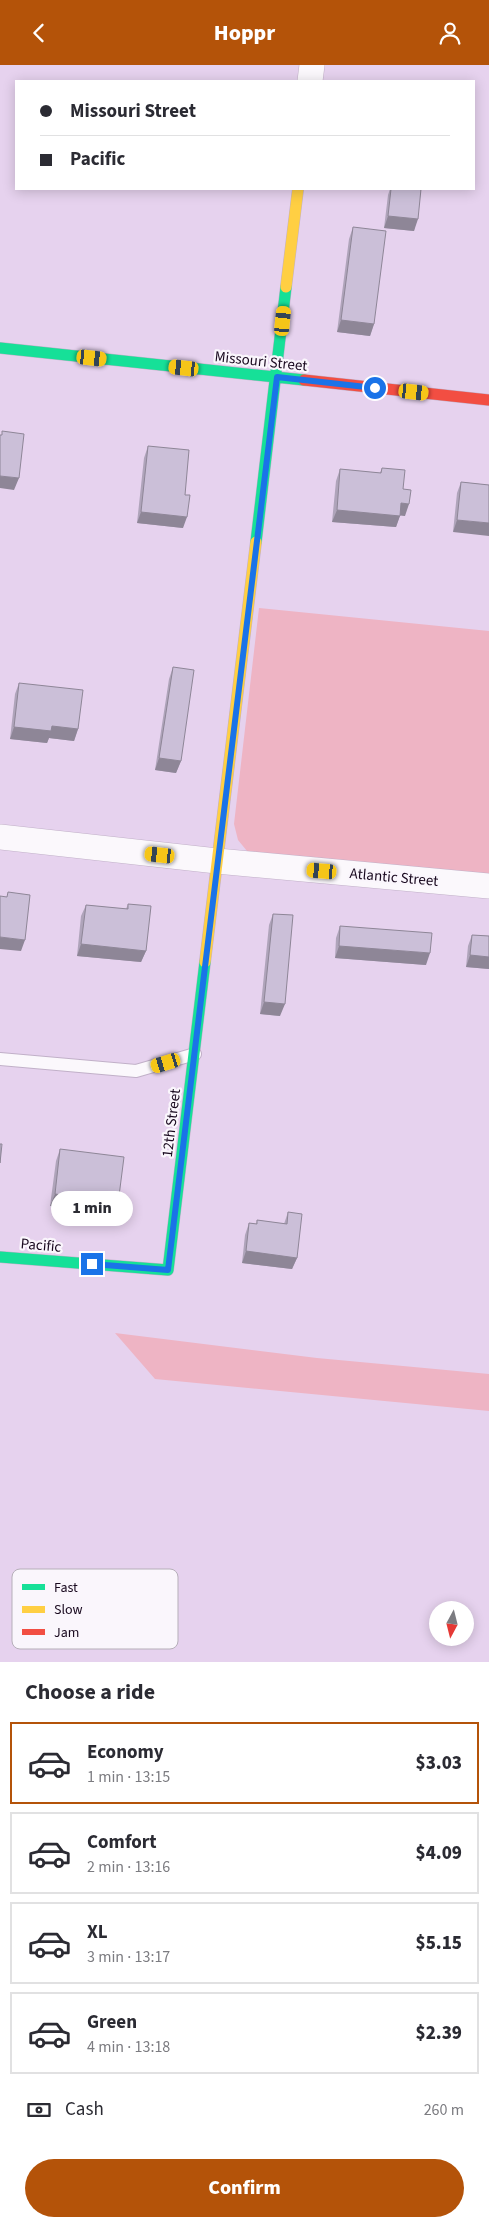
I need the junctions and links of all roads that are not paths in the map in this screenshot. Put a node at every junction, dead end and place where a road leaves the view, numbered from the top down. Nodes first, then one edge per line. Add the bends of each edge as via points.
1 (312, 65) edge
2 (310, 80) edge
3 (298, 190) edge
4 (0, 348) edge
5 (277, 377) junction
6 (489, 400) edge
7 (0, 837) edge
8 (217, 861) junction
9 (489, 886) edge
10 (195, 1054) junction
11 (0, 1059) edge
12 (0, 1257) edge
13 (168, 1270) joint

1 - 2 street
3 - 5 street, 12th Street
4 - 5 street, Missouri Street
5 - 6 street, Missouri Street
5 - 8 street, 12th Street
7 - 8 street, Atlantic Street
8 - 9 street, Atlantic Street
8 - 10 street, 12th Street
10 - 11 lane via 136,1071
10 - 13 street, 12th Street
12 - 13 street, Pacific

